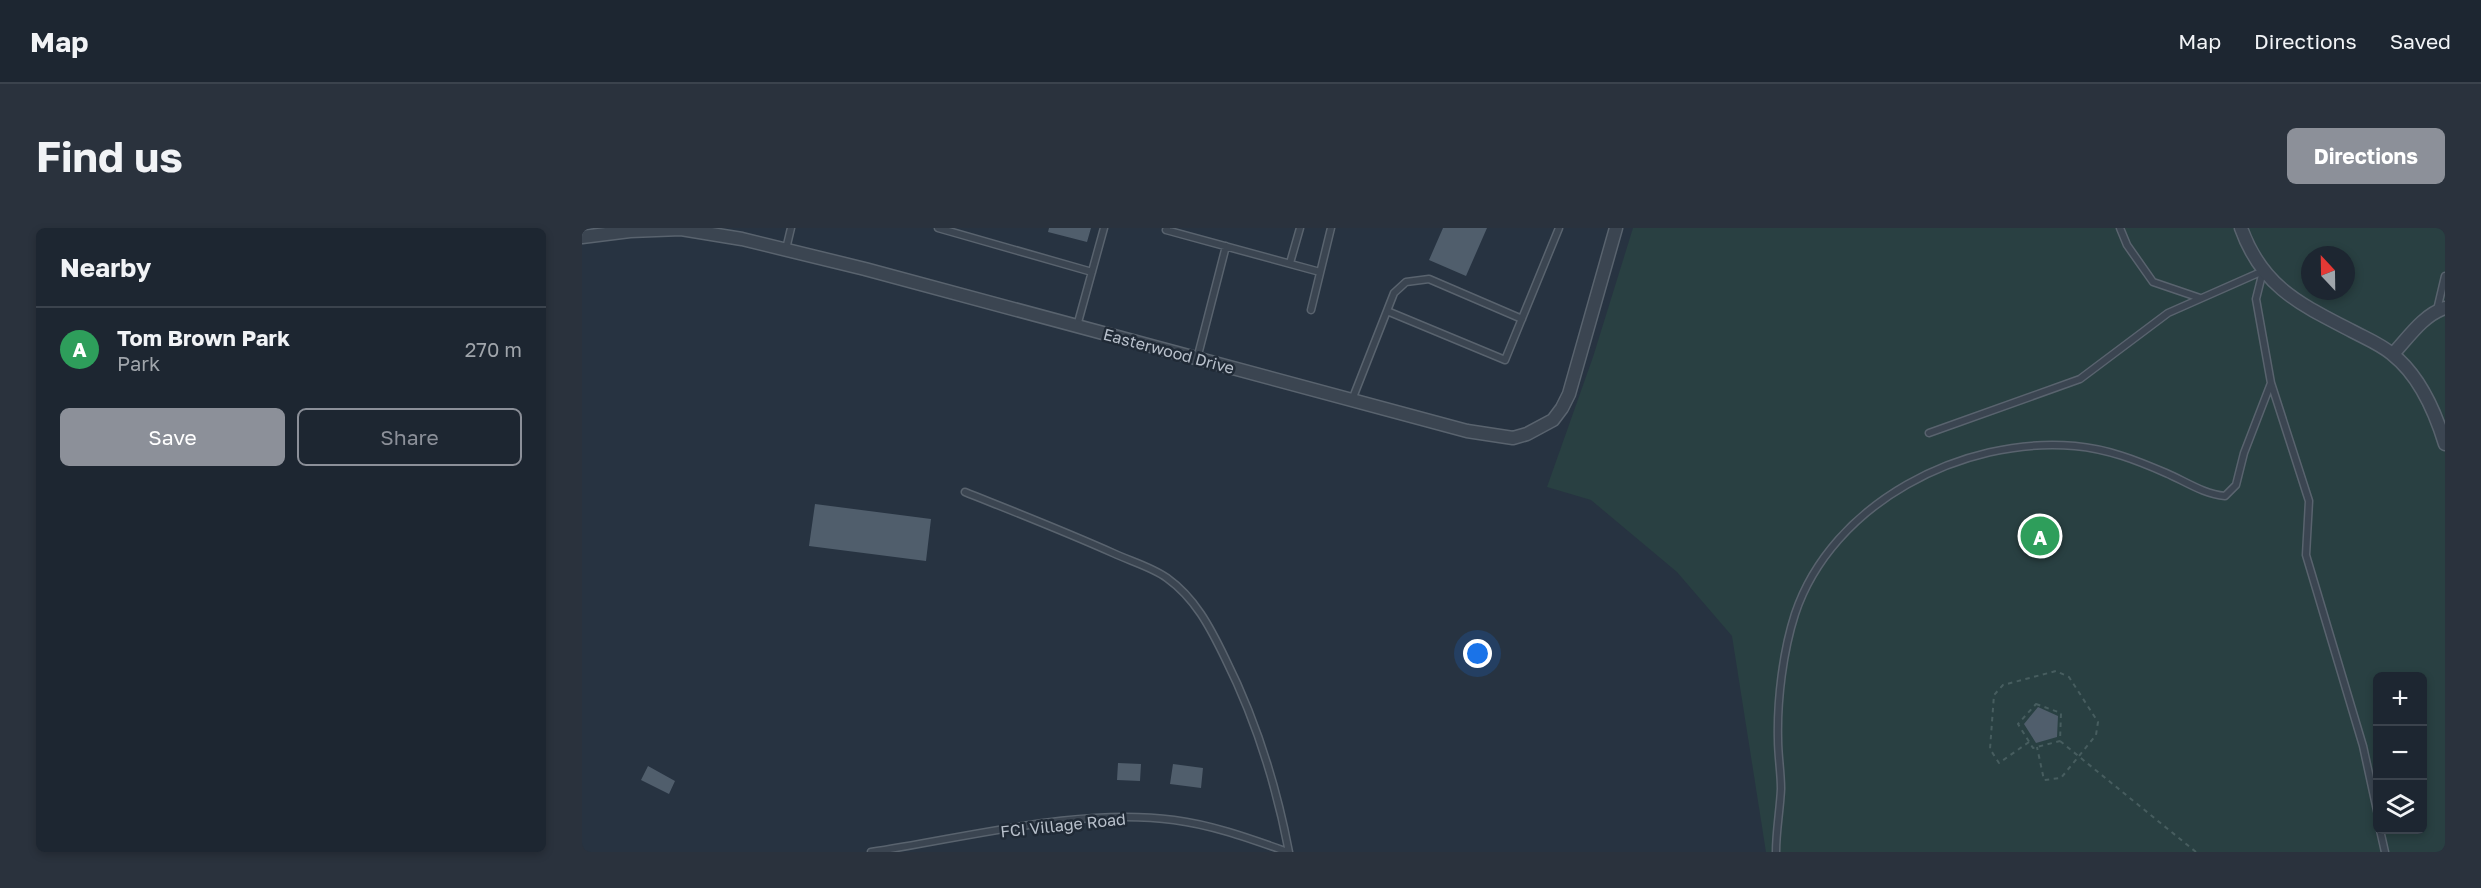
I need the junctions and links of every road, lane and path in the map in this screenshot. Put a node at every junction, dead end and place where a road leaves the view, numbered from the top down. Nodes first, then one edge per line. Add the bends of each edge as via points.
1 (791, 228) edge
2 (938, 228) edge
3 (1104, 228) edge
4 (1167, 228) edge
5 (1300, 228) edge
6 (1331, 228) edge
7 (1559, 228) edge
8 (1616, 228) edge
9 (2120, 228) edge
10 (2241, 228) edge
11 (582, 237) edge
12 (1226, 246) junction
13 (786, 249) junction
14 (1290, 263) junction
15 (1092, 272) junction
16 (1320, 272) junction
17 (2263, 272) junction
18 (2445, 276) edge
19 (2201, 298) junction
20 (2441, 309) edge
21 (1311, 310) dead end
22 (1387, 310) junction
23 (1522, 319) junction
24 (1077, 326) junction
25 (2392, 354) junction
26 (1197, 359) junction
27 (2271, 383) junction
28 (1352, 400) junction
29 (1929, 433) dead end
30 (2445, 444) edge
31 (965, 492) dead end
32 (2060, 741) junction
33 (2029, 742) junction
34 (2037, 747) junction
35 (2079, 756) junction
36 (2373, 792) edge
37 (2381, 834) edge
38 (871, 852) edge
39 (1288, 852) edge
40 (1776, 852) edge
41 (2196, 852) edge
42 (2385, 852) edge

1 - 13 lane
2 - 15 lane
3 - 15 lane
4 - 12 lane
5 - 14 lane
6 - 16 lane
7 - 23 lane
8 - 28 street, Easterwood Drive via 1569,394 1553,420 1513,438 1497,437
9 - 19 lane via 2153,282
10 - 17 street
11 - 13 street, Easterwood Drive via 681,230
12 - 14 lane
12 - 26 lane
13 - 24 street, Easterwood Drive
14 - 16 lane
15 - 24 lane
16 - 21 lane
17 - 19 lane
17 - 25 street via 2290,297
17 - 27 lane via 2256,299
18 - 20 lane
19 - 29 lane via 2168,313 2080,379
20 - 25 street via 2425,319
22 - 23 lane via 1394,293 1406,282 1430,279
22 - 23 lane via 1505,360
22 - 28 lane
24 - 26 street, Easterwood Drive
25 - 30 street via 2422,388
26 - 28 street, Easterwood Drive
27 - 36 lane via 2309,501 2306,555
27 - 40 lane via 2236,485 2224,496 2102,450 2073,446 2015,448 1929,473 1896,491 1848,531 1807,587 1791,629 1779,700 1781,789
31 - 39 lane via 1165,576 1189,596 1242,691 1264,747
32 - 33 path via 2061,713 2036,704 2018,724
32 - 34 path
32 - 35 path
33 - 34 path
33 - 35 path via 1999,763 1990,749 1994,695 2003,685 2056,671 2069,677 2098,722 2097,735
34 - 35 path via 2044,780 2061,778
35 - 41 path
37 - 42 lane
38 - 39 lane, FCI Village Road via 1113,817 1175,820

